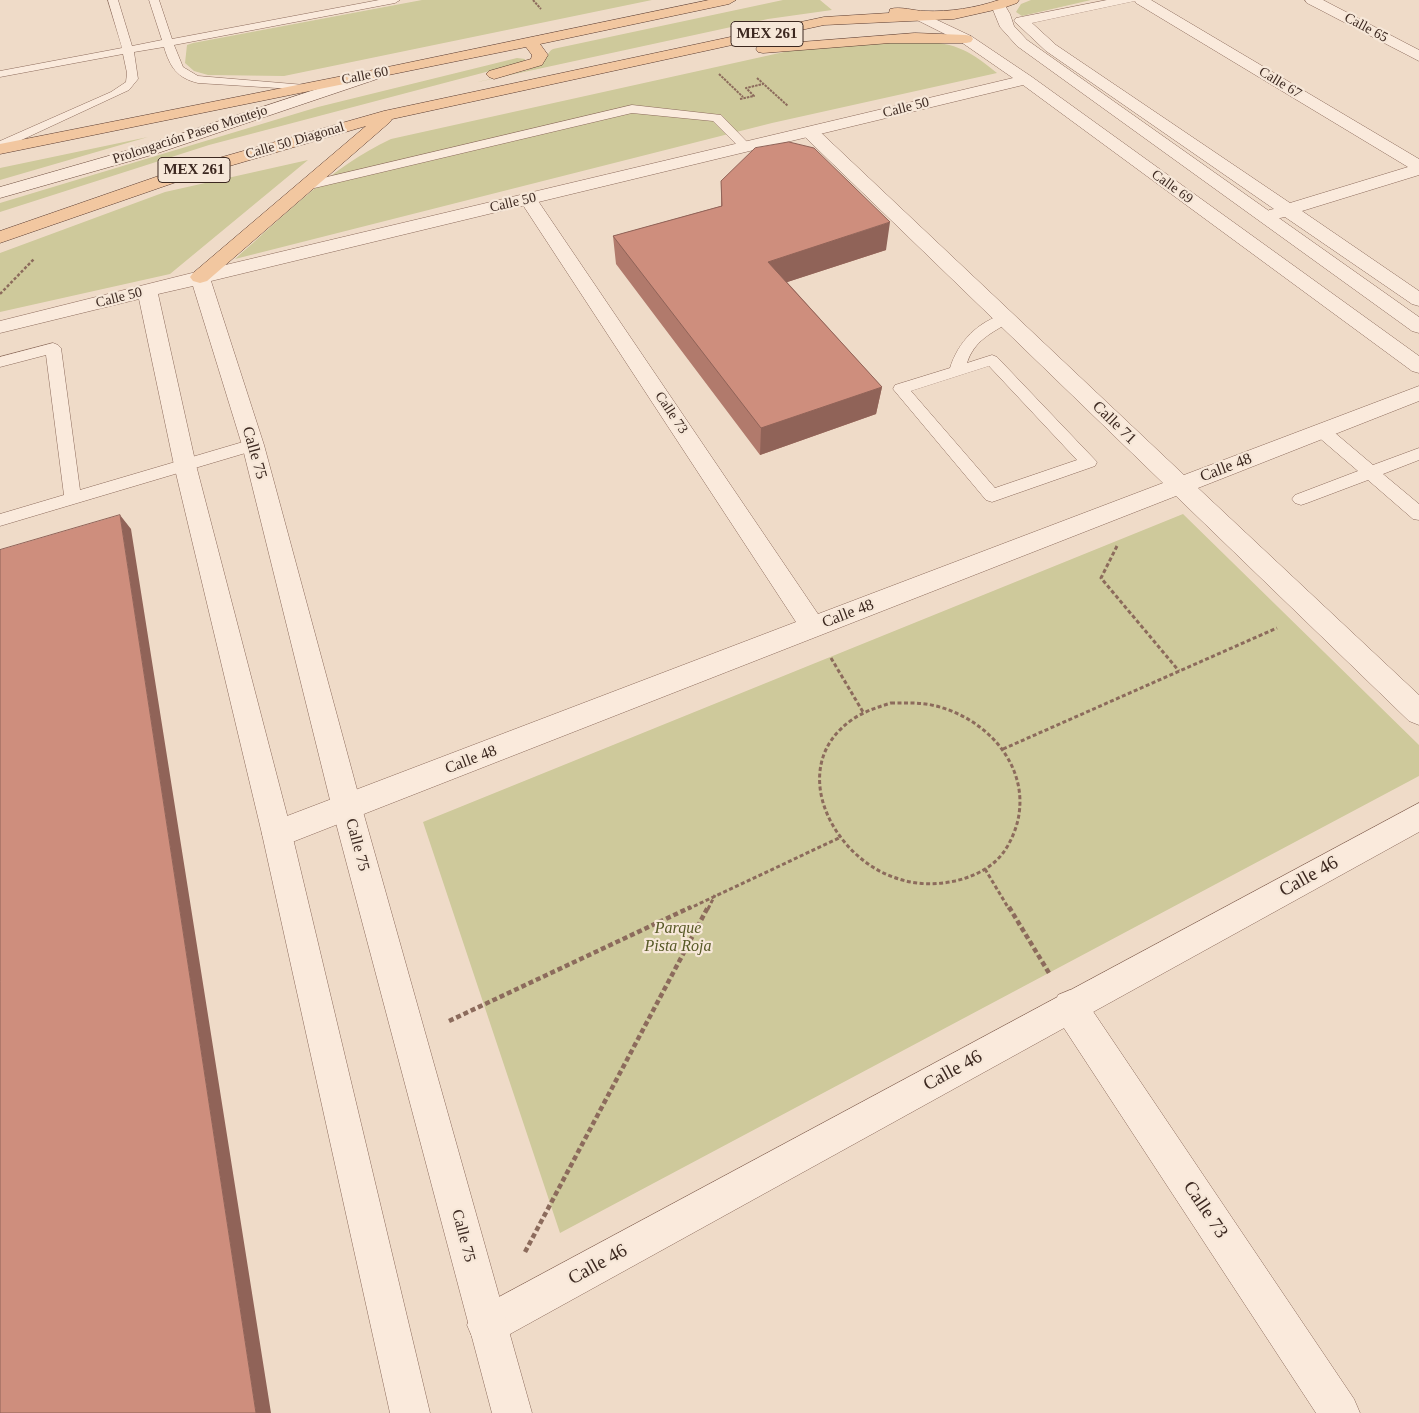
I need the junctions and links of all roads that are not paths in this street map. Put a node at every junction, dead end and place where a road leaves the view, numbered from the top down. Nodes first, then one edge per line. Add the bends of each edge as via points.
1 (113, 0) edge
2 (154, 0) edge
3 (395, 0) edge
4 (729, 0) edge
5 (1012, 0) edge
6 (1129, 0) edge
7 (1141, 0) edge
8 (1312, 0) edge
9 (872, 4) dead end
10 (998, 5) junction
11 (916, 16) junction
12 (966, 39) junction
13 (530, 42) junction
14 (168, 44) junction
15 (709, 47) junction
16 (128, 51) junction
17 (1419, 56) edge
18 (0, 74) edge
19 (378, 74) junction
20 (479, 78) dead end
21 (1026, 80) junction
22 (305, 88) junction
23 (440, 88) dead end
24 (390, 114) junction
25 (810, 132) junction
26 (1152, 136) junction
27 (1184, 139) junction
28 (746, 147) junction
29 (0, 148) edge
30 (1419, 167) edge
31 (306, 186) junction
32 (0, 193) edge
33 (528, 199) junction
34 (1287, 210) junction
35 (1265, 217) junction
36 (0, 236) edge
37 (200, 278) junction
38 (147, 290) junction
39 (1419, 300) edge
40 (1005, 319) junction
41 (0, 327) edge
42 (1419, 327) edge
43 (0, 362) edge
44 (1419, 366) edge
45 (956, 372) junction
46 (1419, 393) edge
47 (1322, 431) junction
48 (253, 444) junction
49 (1419, 454) edge
50 (185, 465) junction
51 (1370, 472) junction
52 (1179, 486) junction
53 (73, 498) junction
54 (1302, 499) dead end
55 (1419, 514) edge
56 (0, 520) edge
57 (813, 627) junction
58 (1419, 713) edge
59 (347, 808) junction
60 (1419, 816) edge
61 (278, 834) junction
62 (1070, 1007) junction
63 (487, 1325) junction
64 (410, 1413) edge
65 (512, 1413) edge
66 (1340, 1413) edge

1 - 16 lane
2 - 14 lane
3 - 14 lane
4 - 13 main road, Calle 60 / MEX 261
5 - 10 main road
6 - 27 street via 1021,21 1051,48
7 - 30 street, Calle 67
8 - 17 street, Calle 65
9 - 11 main road
10 - 11 main road
10 - 26 street, Calle 69 via 1007,27 1022,43
11 - 12 street, Calle 69
11 - 15 main road, MEX 261 via 824,21
12 - 15 main road via 885,38 757,50
12 - 21 street, Calle 69
13 - 19 main road, Calle 60 / MEX 261
13 - 20 main road via 540,55 537,62
14 - 16 lane
14 - 22 lane via 179,71 186,77
15 - 24 main road, MEX 261
16 - 18 lane
16 - 29 lane via 133,78 124,88
19 - 22 main road, Calle 60 / MEX 261
19 - 32 street, Prolongación Paseo Montejo via 148,150
21 - 25 street, Calle 50
21 - 44 street, Calle 69
22 - 29 main road, Calle 60 / MEX 261
23 - 24 main road via 421,92
24 - 31 main road
24 - 36 main road, Calle 50 Diagonal / MEX 261 via 179,175
25 - 28 street, Calle 50
25 - 40 street, Calle 71
26 - 27 street
26 - 35 street, Calle 69
27 - 34 street
28 - 31 lane via 717,118 632,109
28 - 33 street, Calle 50
30 - 34 street
31 - 37 main road
33 - 37 street, Calle 50
33 - 57 street, Calle 73
34 - 35 street
34 - 39 street
35 - 42 street, Calle 69
37 - 38 street, Calle 50
37 - 48 street, Calle 75
38 - 41 street, Calle 50
38 - 50 street
40 - 45 lane via 976,335 961,353
40 - 52 street, Calle 71
43 - 53 lane via 53,348
45 - 45 lane via 992,360 1089,462 992,496 901,389
46 - 47 street, Calle 48
47 - 51 lane
47 - 52 street, Calle 48
48 - 50 lane
48 - 59 street, Calle 75
49 - 51 lane
50 - 53 lane
50 - 61 street
51 - 54 lane
51 - 55 lane
52 - 57 street, Calle 48
52 - 58 street, Calle 71
53 - 56 lane
57 - 59 street, Calle 48
59 - 61 street, Calle 48
59 - 63 street, Calle 75
60 - 62 street, Calle 46
61 - 64 street
62 - 63 street, Calle 46
62 - 66 street, Calle 73
63 - 65 street, Calle 75

